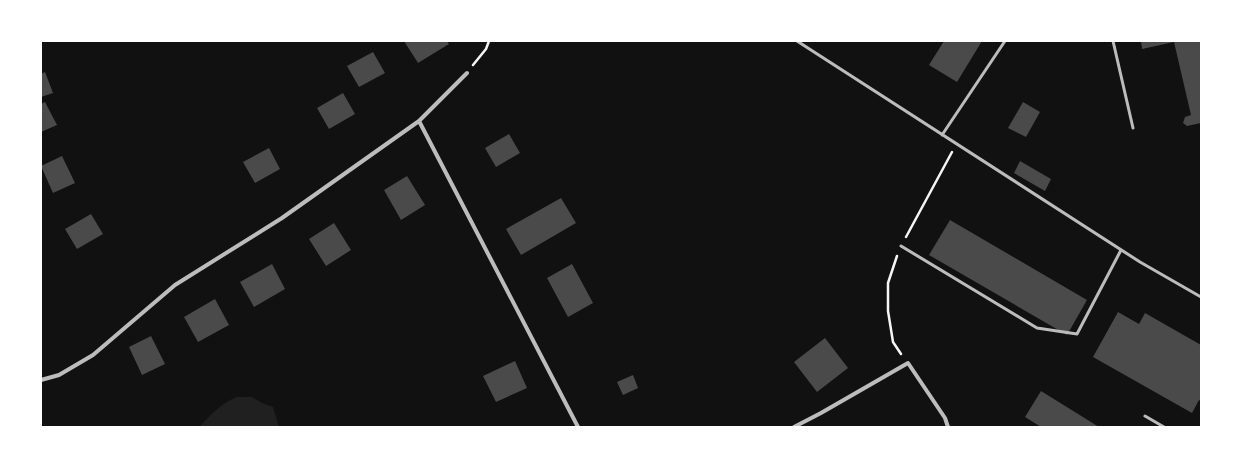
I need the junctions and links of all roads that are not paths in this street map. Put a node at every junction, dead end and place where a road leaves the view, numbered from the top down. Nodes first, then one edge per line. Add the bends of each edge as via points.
1 (799, 41) edge
2 (1005, 41) edge
3 (1113, 41) edge
4 (467, 73) road end
5 (419, 121) junction
6 (1133, 128) dead end
7 (942, 136) junction
8 (901, 246) dead end
9 (1121, 250) junction
10 (1201, 297) edge
11 (41, 380) edge
12 (1145, 416) dead end
13 (578, 427) edge
14 (794, 427) edge
15 (948, 427) edge
16 (1164, 427) edge

1 - 7 lane
2 - 7 lane
3 - 6 lane
4 - 5 street
5 - 11 street via 282,218 175,285 93,354 59,375
5 - 13 street
7 - 9 lane
8 - 9 lane via 1037,328 1077,334
9 - 10 lane
12 - 16 lane
14 - 15 street via 908,363 945,418

